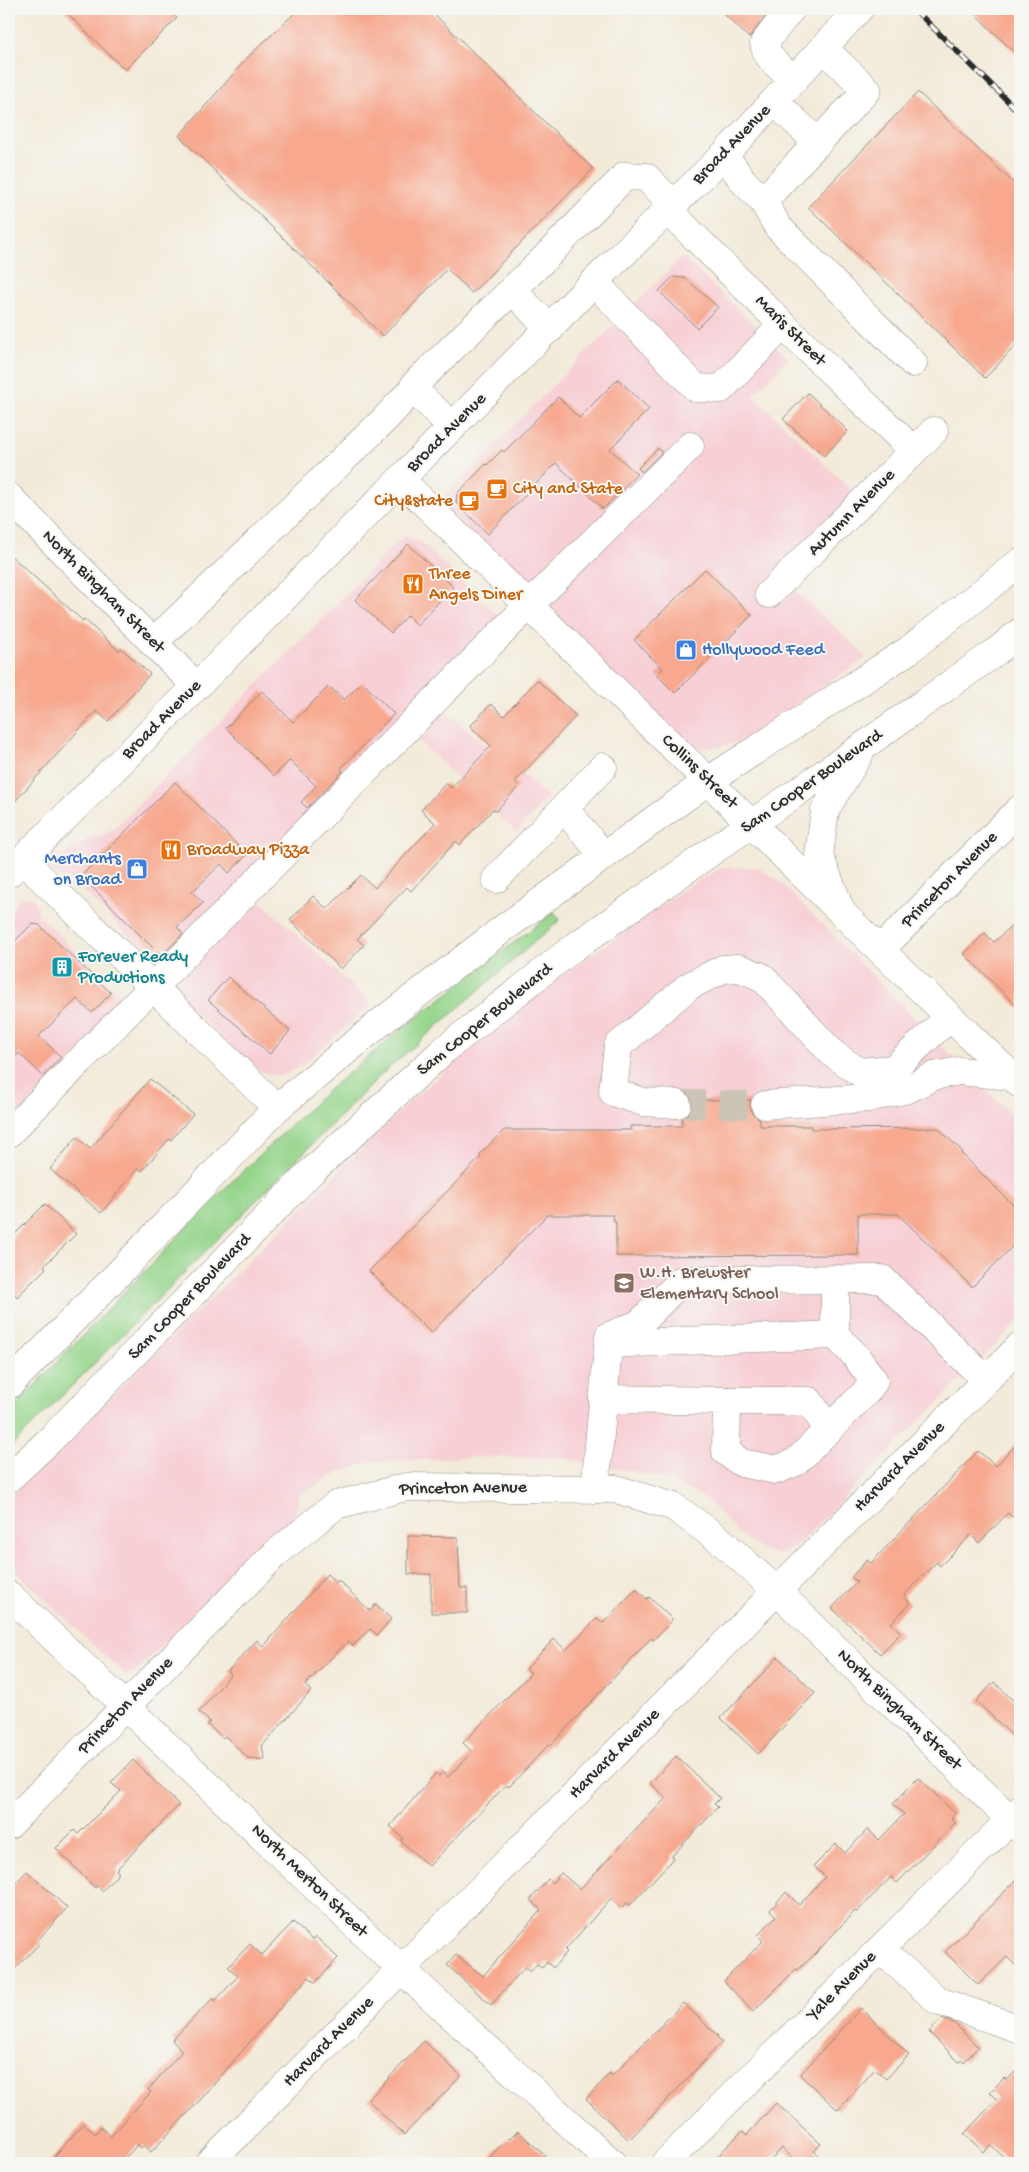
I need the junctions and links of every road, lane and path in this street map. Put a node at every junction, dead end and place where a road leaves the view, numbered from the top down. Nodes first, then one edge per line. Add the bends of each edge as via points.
1 (791, 9) edge
2 (860, 9) edge
3 (823, 48) junction
4 (794, 79) junction
5 (774, 101) junction
6 (818, 142) junction
7 (724, 155) junction
8 (763, 201) junction
9 (671, 208) junction
10 (594, 282) junction
11 (512, 290) junction
12 (783, 325) junction
13 (550, 329) junction
14 (913, 363) dead end
15 (413, 389) junction
16 (453, 427) junction
17 (934, 431) dead end
18 (690, 446) dead end
19 (914, 451) junction
20 (401, 480) junction
21 (9, 497) edge
22 (1020, 562) edge
23 (769, 594) dead end
24 (529, 606) junction
25 (1020, 632) edge
26 (153, 643) junction
27 (196, 686) junction
28 (869, 742) junction
29 (603, 767) dead end
30 (708, 781) junction
31 (564, 808) junction
32 (1020, 809) edge
33 (752, 824) junction
34 (604, 856) junction
35 (16, 866) edge
36 (496, 879) dead end
37 (840, 911) junction
38 (880, 950) junction
39 (153, 987) junction
40 (950, 1017) junction
41 (1016, 1080) edge
42 (677, 1104) tunnel mouth
43 (765, 1105) tunnel mouth
44 (277, 1108) junction
45 (9, 1133) edge
46 (835, 1279) junction
47 (835, 1335) junction
48 (608, 1344) junction
49 (1020, 1346) edge
50 (986, 1380) junction
51 (9, 1385) edge
52 (603, 1399) junction
53 (727, 1401) junction
54 (829, 1430) junction
55 (9, 1478) edge
56 (595, 1489) junction
57 (777, 1592) junction
58 (9, 1595) edge
59 (127, 1706) junction
60 (1017, 1819) edge
61 (9, 1826) edge
62 (880, 1949) junction
63 (400, 1969) junction
64 (1020, 2029) edge
65 (209, 2163) edge
66 (612, 2163) edge
67 (665, 2163) edge

1 - 4 street via 764,43 769,58
2 - 3 street, Broad Avenue
3 - 4 street, Broad Avenue
3 - 6 street via 867,90
4 - 5 street, Broad Avenue
5 - 6 street
5 - 7 street, Broad Avenue
6 - 8 street
7 - 8 street
7 - 9 street, Broad Avenue
8 - 14 street via 778,227
9 - 10 street, Broad Avenue
9 - 11 street, Maris Street via 646,176 625,176
9 - 12 street, Maris Street
10 - 12 street via 696,388 721,389
10 - 13 street, Broad Avenue
11 - 13 street
11 - 15 street
12 - 19 street, Maris Street
13 - 16 street, Broad Avenue
15 - 16 street
15 - 26 street
16 - 20 street, Broad Avenue
17 - 19 street, Autumn Avenue
18 - 24 street
19 - 23 street, Autumn Avenue
20 - 24 street, Collins Street
20 - 27 street, Broad Avenue
21 - 26 street, North Bingham Street
22 - 30 street via 909,650
24 - 30 street, Collins Street
24 - 39 street
25 - 28 street, Sam Cooper Boulevard
26 - 27 street, North Bingham Street
27 - 35 street, Broad Avenue
28 - 33 street, Sam Cooper Boulevard
28 - 37 street via 825,810 819,855
29 - 31 street
30 - 33 street, Collins Street
30 - 34 street
31 - 34 street
31 - 36 street
32 - 38 street, Princeton Avenue
33 - 37 street, Collins Street
33 - 55 street, Sam Cooper Boulevard via 572,948 444,1050 311,1172
34 - 44 street via 381,1022
35 - 39 street
37 - 38 street, Collins Street
38 - 40 street, Collins Street
39 - 44 street
39 - 45 street
40 - 41 street, Collins Street
40 - 42 street via 894,1070 858,1072 832,1053 762,977 739,968 723,969 689,986 618,1046 613,1092 643,1102
41 - 43 street via 959,1071 934,1076 908,1089 868,1098
44 - 51 street
46 - 47 street
46 - 48 street via 682,1280 639,1324 609,1336
46 - 50 street via 882,1279
47 - 48 street
47 - 54 street via 874,1381
48 - 52 street
49 - 50 street, Harvard Avenue
50 - 57 street, Harvard Avenue
52 - 53 street
52 - 56 street
53 - 54 street via 809,1401
53 - 54 street via 726,1452 742,1463 776,1470 796,1462
56 - 57 street, Princeton Avenue via 616,1489 674,1507 720,1540
56 - 59 street, Princeton Avenue via 406,1487 336,1505 275,1554
57 - 60 street, North Bingham Street
57 - 63 street, Harvard Avenue
58 - 59 street, North Merton Street
59 - 61 street, Princeton Avenue
59 - 63 street, North Merton Street
60 - 62 street, Yale Avenue
62 - 64 street via 938,2001
62 - 67 street, Yale Avenue
63 - 65 street, Harvard Avenue
63 - 66 street, North Merton Street

